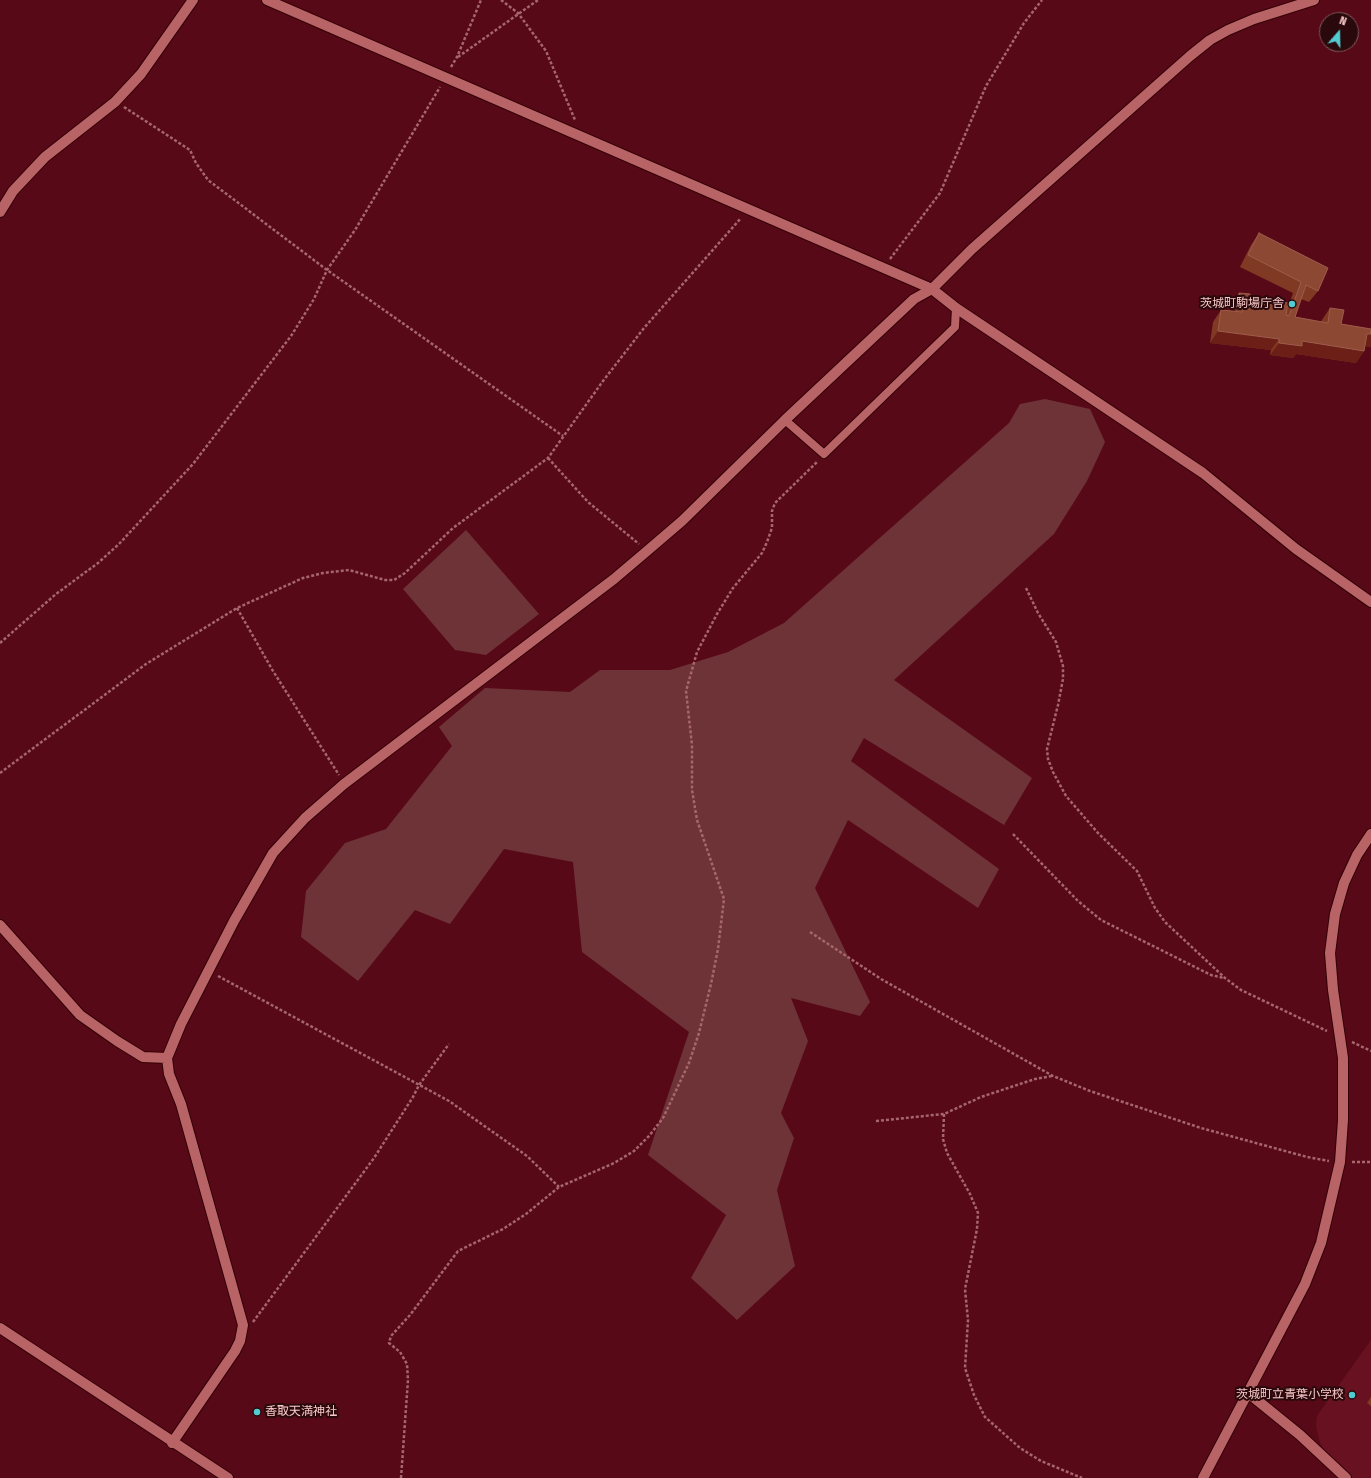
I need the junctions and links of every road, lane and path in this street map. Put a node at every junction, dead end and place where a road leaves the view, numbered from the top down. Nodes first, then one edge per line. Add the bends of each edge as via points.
1 (193, 0) edge
2 (267, 0) edge
3 (481, 0) edge
4 (501, 0) edge
5 (538, 0) edge
6 (1042, 0) edge
7 (1307, 1) edge
8 (518, 13) junction
9 (457, 57) junction
10 (446, 77) junction
11 (115, 102) junction
12 (580, 135) junction
13 (747, 209) junction
14 (0, 212) edge
15 (327, 270) junction
16 (888, 271) junction
17 (932, 289) junction
18 (956, 308) junction
19 (785, 420) junction
20 (563, 436) junction
21 (824, 454) junction
22 (548, 458) junction
23 (647, 550) junction
24 (1026, 588) dead end
25 (1371, 602) edge
26 (238, 608) junction
27 (0, 643) edge
28 (0, 773) edge
29 (344, 784) junction
30 (1013, 834) dead end
31 (1371, 834) edge
32 (0, 924) edge
33 (810, 932) dead end
34 (209, 971) junction
35 (1225, 978) junction
36 (1339, 1036) junction
37 (450, 1044) dead end
38 (1371, 1051) edge
39 (167, 1058) junction
40 (1054, 1076) junction
41 (418, 1085) junction
42 (944, 1114) junction
43 (876, 1121) dead end
44 (1340, 1162) junction
45 (1371, 1162) edge
46 (559, 1187) junction
47 (244, 1325) junction
48 (0, 1328) edge
49 (1247, 1392) junction
50 (172, 1443) junction
51 (228, 1478) edge
52 (401, 1478) edge
53 (1082, 1478) edge
54 (1203, 1478) edge
55 (1346, 1478) edge

1 - 11 street via 141,74
2 - 10 street
3 - 9 path
4 - 8 path
5 - 8 path
6 - 16 path via 1024,23 986,86 940,192 891,257
7 - 17 street via 1254,19 1210,40 972,249
8 - 9 path
8 - 12 path via 546,51
9 - 10 path
10 - 12 street
10 - 15 path via 355,230
11 - 14 street via 45,157 13,192
11 - 15 path via 190,150 208,180
12 - 13 street
13 - 16 street
13 - 20 path via 733,229 644,328
15 - 20 path
15 - 27 path via 314,299 291,336 193,464 119,544
16 - 17 street
17 - 18 street
17 - 19 street via 914,300
18 - 21 lane via 955,327
18 - 25 street via 1203,473 1296,549
19 - 21 lane
19 - 23 street via 682,520
20 - 22 path
21 - 46 path via 775,503 768,542 717,614 697,652 686,691 692,746 692,790 697,820 724,899 711,984 689,1063 663,1118 634,1151 614,1163
22 - 23 path via 588,502
22 - 26 path via 473,512 394,580 349,570 337,570 303,578
23 - 29 street via 614,579
24 - 35 path via 1056,642 1063,666 1058,705 1047,749 1048,760 1059,786 1098,833 1137,871 1155,908 1165,922
26 - 28 path via 146,664
26 - 29 path via 273,670
29 - 34 street via 305,818 273,853
30 - 35 path via 1078,901 1101,920 1204,971
31 - 36 street via 1357,855 1344,883 1335,914 1330,953
32 - 39 street via 80,1015 143,1057
33 - 40 path via 881,979
34 - 39 street via 171,1043
34 - 41 path
35 - 36 path via 1241,990
36 - 38 path
36 - 44 street via 1344,1084
37 - 41 path
39 - 47 street via 169,1074 181,1104
40 - 42 path via 1035,1079 981,1097
40 - 44 path via 1090,1091 1201,1128 1307,1158
41 - 46 path via 449,1101 527,1156
41 - 47 path via 374,1158 253,1322
42 - 43 path
42 - 53 path via 943,1139 947,1153 978,1213 965,1289 968,1320 965,1368 974,1395 985,1417 1020,1448 1041,1461
44 - 45 path
44 - 49 street via 1321,1243 1304,1284
46 - 52 path via 503,1229 458,1251 391,1336 389,1343 400,1352 407,1364
47 - 50 street via 235,1351
48 - 50 street
49 - 54 street
49 - 55 street via 1300,1435
50 - 51 street

